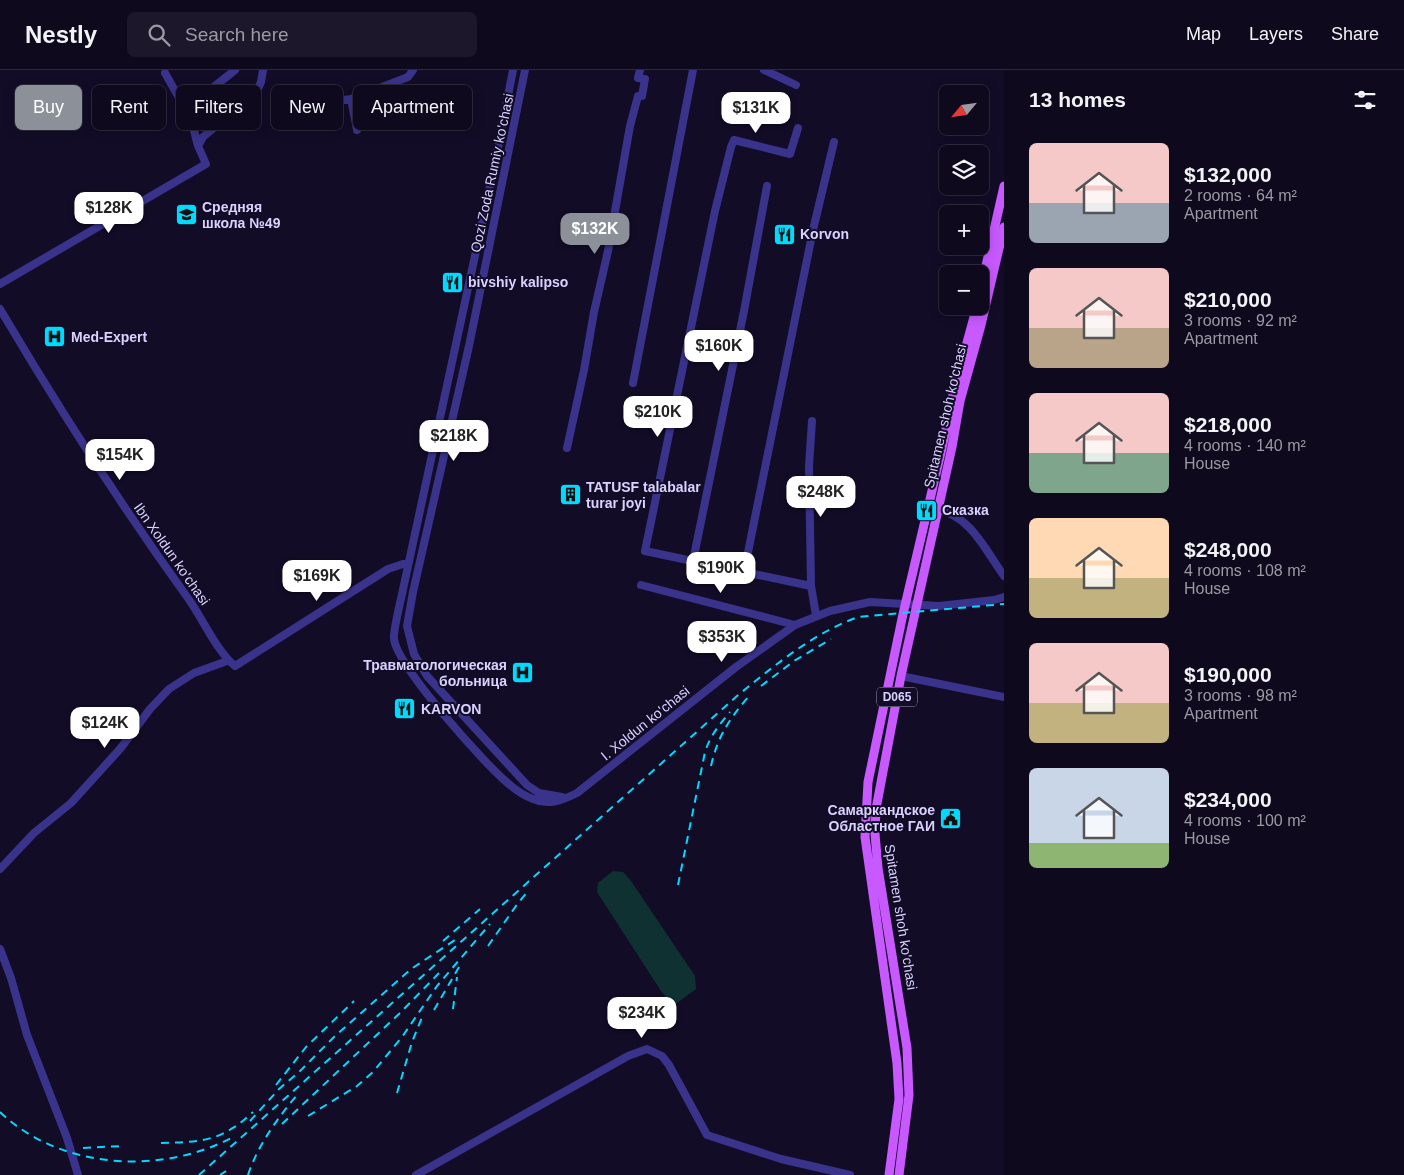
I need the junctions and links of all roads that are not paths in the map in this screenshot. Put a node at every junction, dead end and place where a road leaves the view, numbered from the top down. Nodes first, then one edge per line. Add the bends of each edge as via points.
1 (235, 70) edge
2 (263, 70) edge
3 (413, 70) edge
4 (514, 70) edge
5 (525, 70) edge
6 (640, 70) edge
7 (693, 70) edge
8 (764, 70) edge
9 (165, 73) dead end
10 (217, 85) edge
11 (796, 85) dead end
12 (176, 92) edge
13 (350, 99) junction
14 (343, 100) edge
15 (353, 112) edge
16 (798, 128) dead end
17 (194, 130) edge
18 (834, 142) dead end
19 (198, 146) junction
20 (767, 186) dead end
21 (1004, 186) edge
22 (1004, 227) edge
23 (986, 265) edge
24 (0, 284) edge
25 (0, 309) edge
26 (975, 315) edge
27 (633, 383) dead end
28 (812, 421) dead end
29 (567, 448) dead end
30 (938, 510) junction
31 (693, 561) junction
32 (409, 562) junction
33 (744, 572) junction
34 (1004, 576) edge
35 (641, 585) dead end
36 (811, 586) junction
37 (1004, 598) edge
38 (905, 604) junction
39 (917, 606) junction
40 (816, 615) junction
41 (795, 625) junction
42 (227, 661) junction
43 (901, 676) junction
44 (1004, 697) edge
45 (569, 797) junction
46 (550, 802) joint
47 (0, 869) edge
48 (0, 949) edge
49 (78, 1175) edge
50 (416, 1175) edge
51 (850, 1175) edge
52 (889, 1175) edge
53 (899, 1175) edge

1 - 10 street
2 - 19 street via 256,93 203,137
3 - 13 street via 408,77
4 - 32 street, Qozi Zoda Rumiy ko'chasi
5 - 45 street, Qozi Zoda Rumiy ko'chasi via 495,224 407,626 414,654 427,676 527,785 545,796
6 - 29 street via 638,78 645,79 642,96 638,96 630,126
7 - 27 street
8 - 11 street
9 - 12 street
13 - 14 street
13 - 15 street
16 - 31 street via 790,154 734,140 715,211 645,551
17 - 19 street
18 - 33 street via 813,230
19 - 24 street via 206,164
20 - 31 street
21 - 23 main road
22 - 30 main road, Spitamen shoh ko'chasi / D065 via 960,401
25 - 42 street, Ibn Xoldun ko'chasi via 94,462 200,616
26 - 38 main road, Spitamen shoh ko'chasi / D065
28 - 36 street via 809,466
30 - 34 street via 959,518 984,546
30 - 39 main road, Spitamen shoh ko'chasi / D065
31 - 33 street
32 - 42 street via 388,569 234,666
32 - 46 street, Qozi Zoda Rumiy ko'chasi via 394,639 405,665 502,778 528,797
33 - 36 street
35 - 41 street
36 - 40 street
37 - 39 street, I. Xoldun ko'chasi
38 - 39 street, I. Xoldun ko'chasi
38 - 40 street, I. Xoldun ko'chasi via 870,602
38 - 52 main road, Spitamen shoh ko'chasi / D065 via 868,782 865,811 869,869 897,1063 899,1099
39 - 43 main road, Spitamen shoh ko'chasi / D065
40 - 41 street, I. Xoldun ko'chasi
41 - 45 street, I. Xoldun ko'chasi
42 - 47 street via 194,673 168,689 77,796 34,833
43 - 44 street
43 - 53 main road, Spitamen shoh ko'chasi / D065 via 874,834 907,1048 909,1095
45 - 46 street, I. Xoldun ko'chasi
48 - 49 street via 27,1036
50 - 51 street via 628,1056 647,1049 662,1056 669,1065 707,1135

